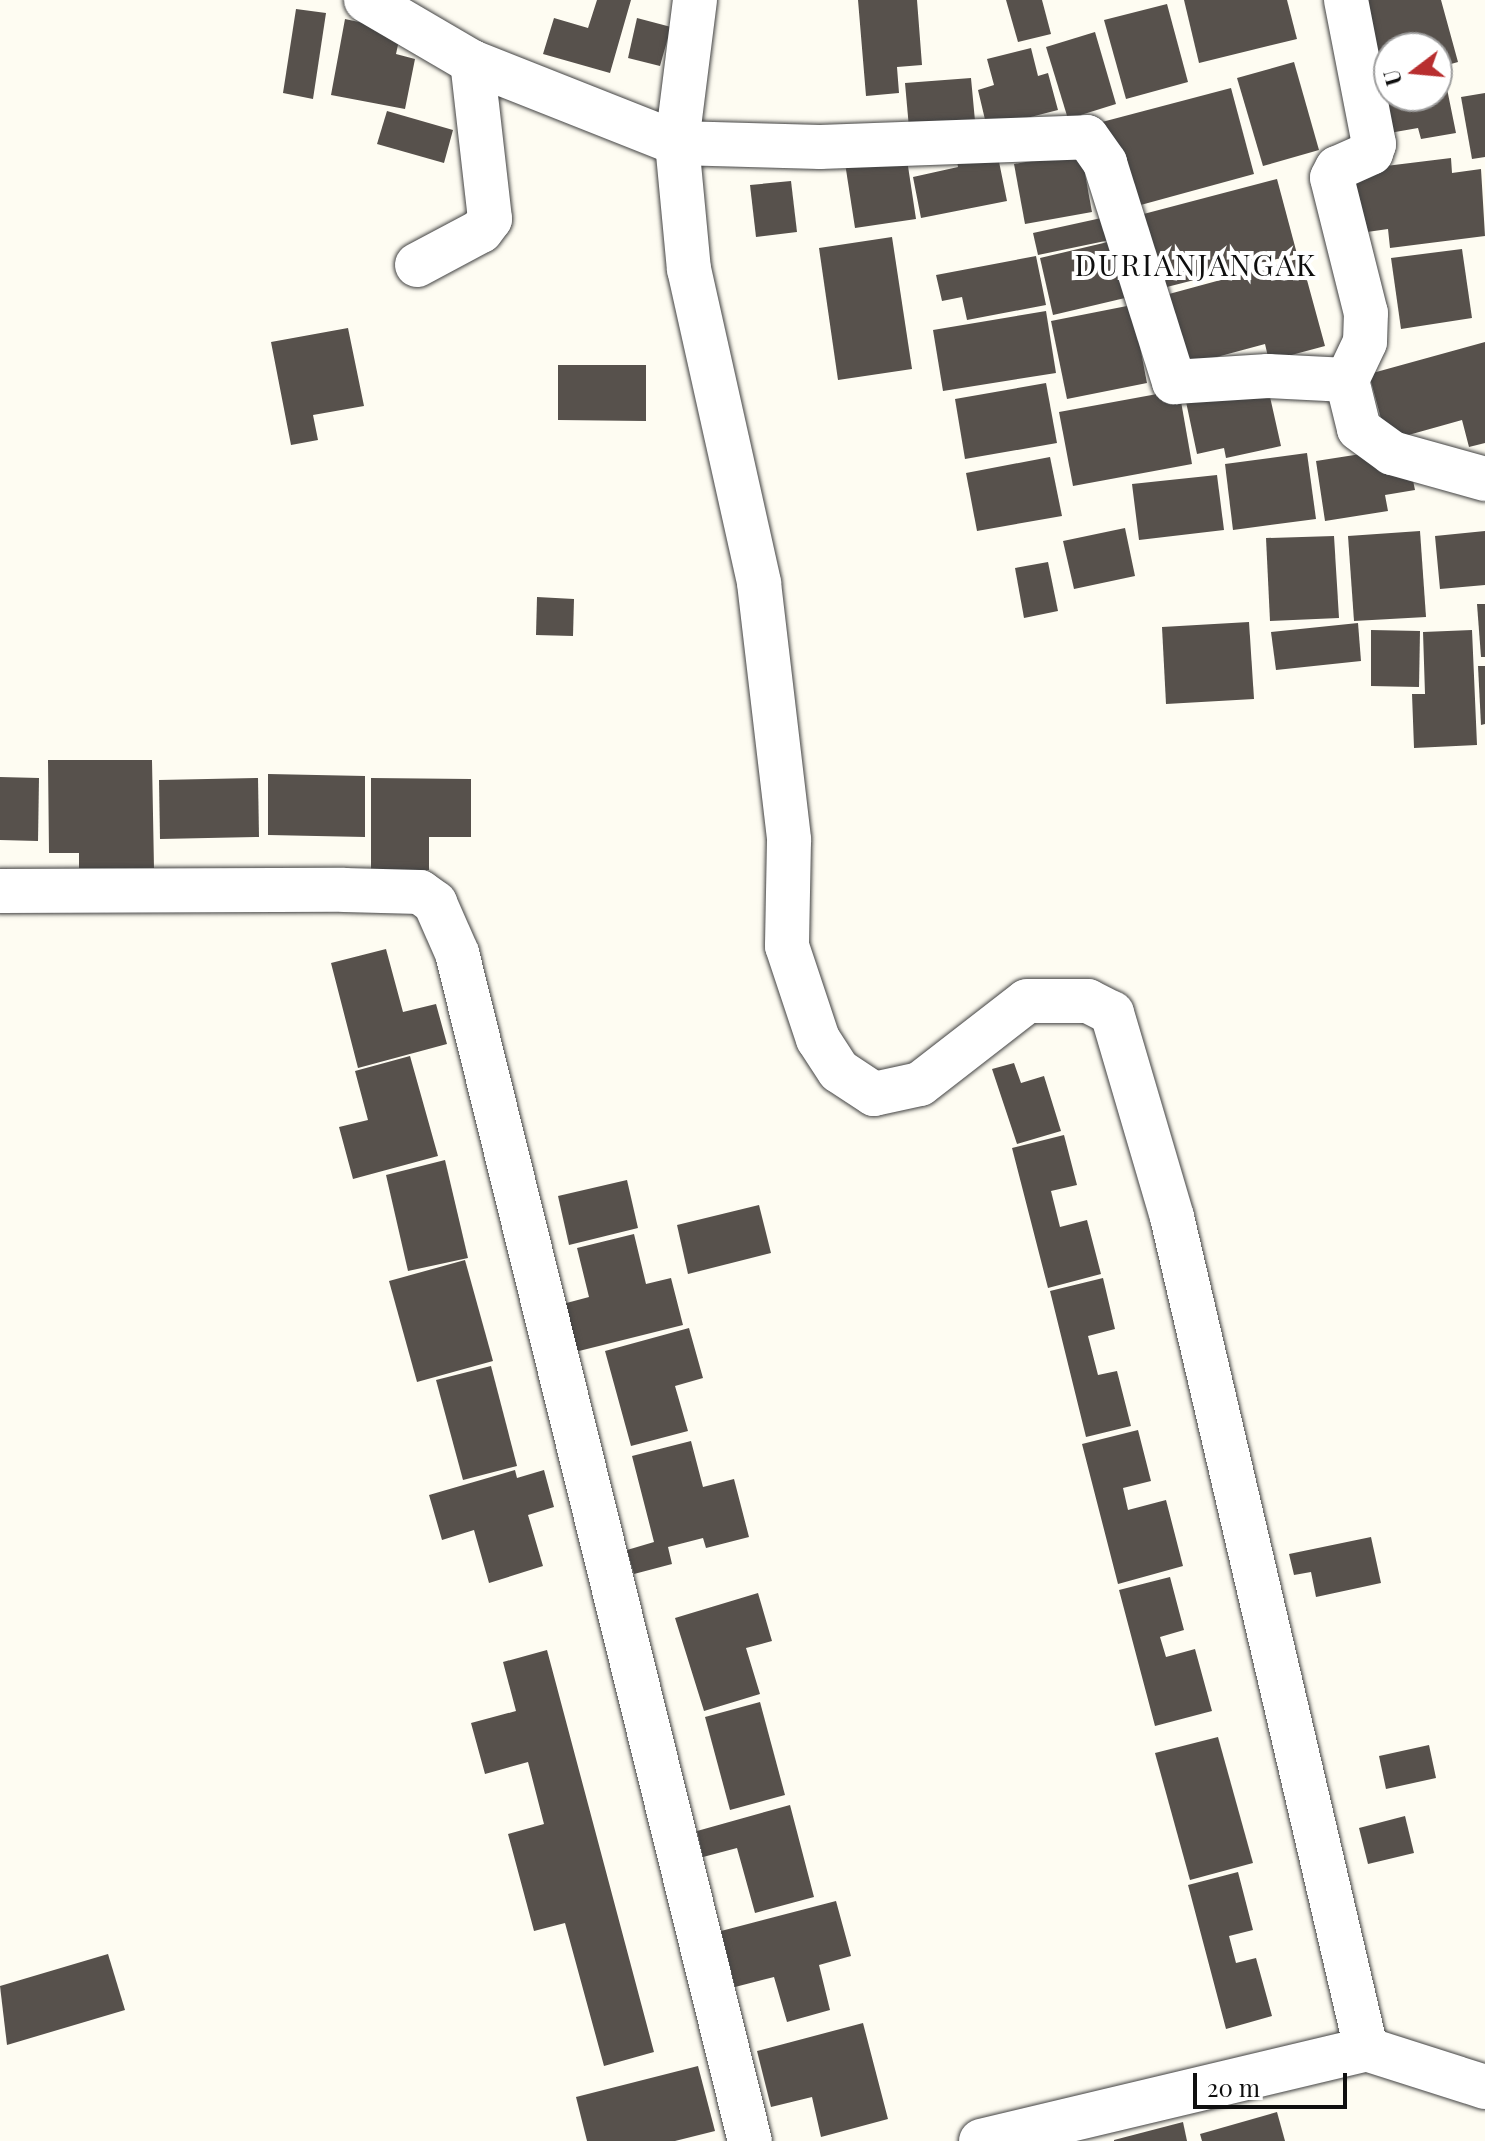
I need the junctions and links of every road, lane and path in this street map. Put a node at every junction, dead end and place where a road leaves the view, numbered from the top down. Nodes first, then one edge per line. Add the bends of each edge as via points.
1 (366, 0) edge
2 (695, 0) edge
3 (1346, 0) edge
4 (472, 62) junction
5 (677, 143) junction
6 (417, 265) dead end
7 (1347, 380) junction
8 (1485, 479) edge
9 (0, 891) edge
10 (1366, 2049) junction
11 (1485, 2087) edge
12 (750, 2141) edge
13 (981, 2141) edge

1 - 4 street
2 - 5 street
3 - 7 street via 1374,144 1371,153 1337,168 1332,178 1366,313 1365,342
4 - 5 street
4 - 6 street via 490,219 481,231
5 - 7 street via 820,147 1087,137 1105,163 1174,382 1268,376
5 - 10 street via 689,269 759,583 789,840 787,946 818,1039 839,1071 874,1094 920,1084 1027,1001 1088,1001 1112,1013 1172,1217
7 - 8 street via 1359,429 1369,442
9 - 12 street via 420,892 435,903 457,953
10 - 11 street
10 - 13 street

